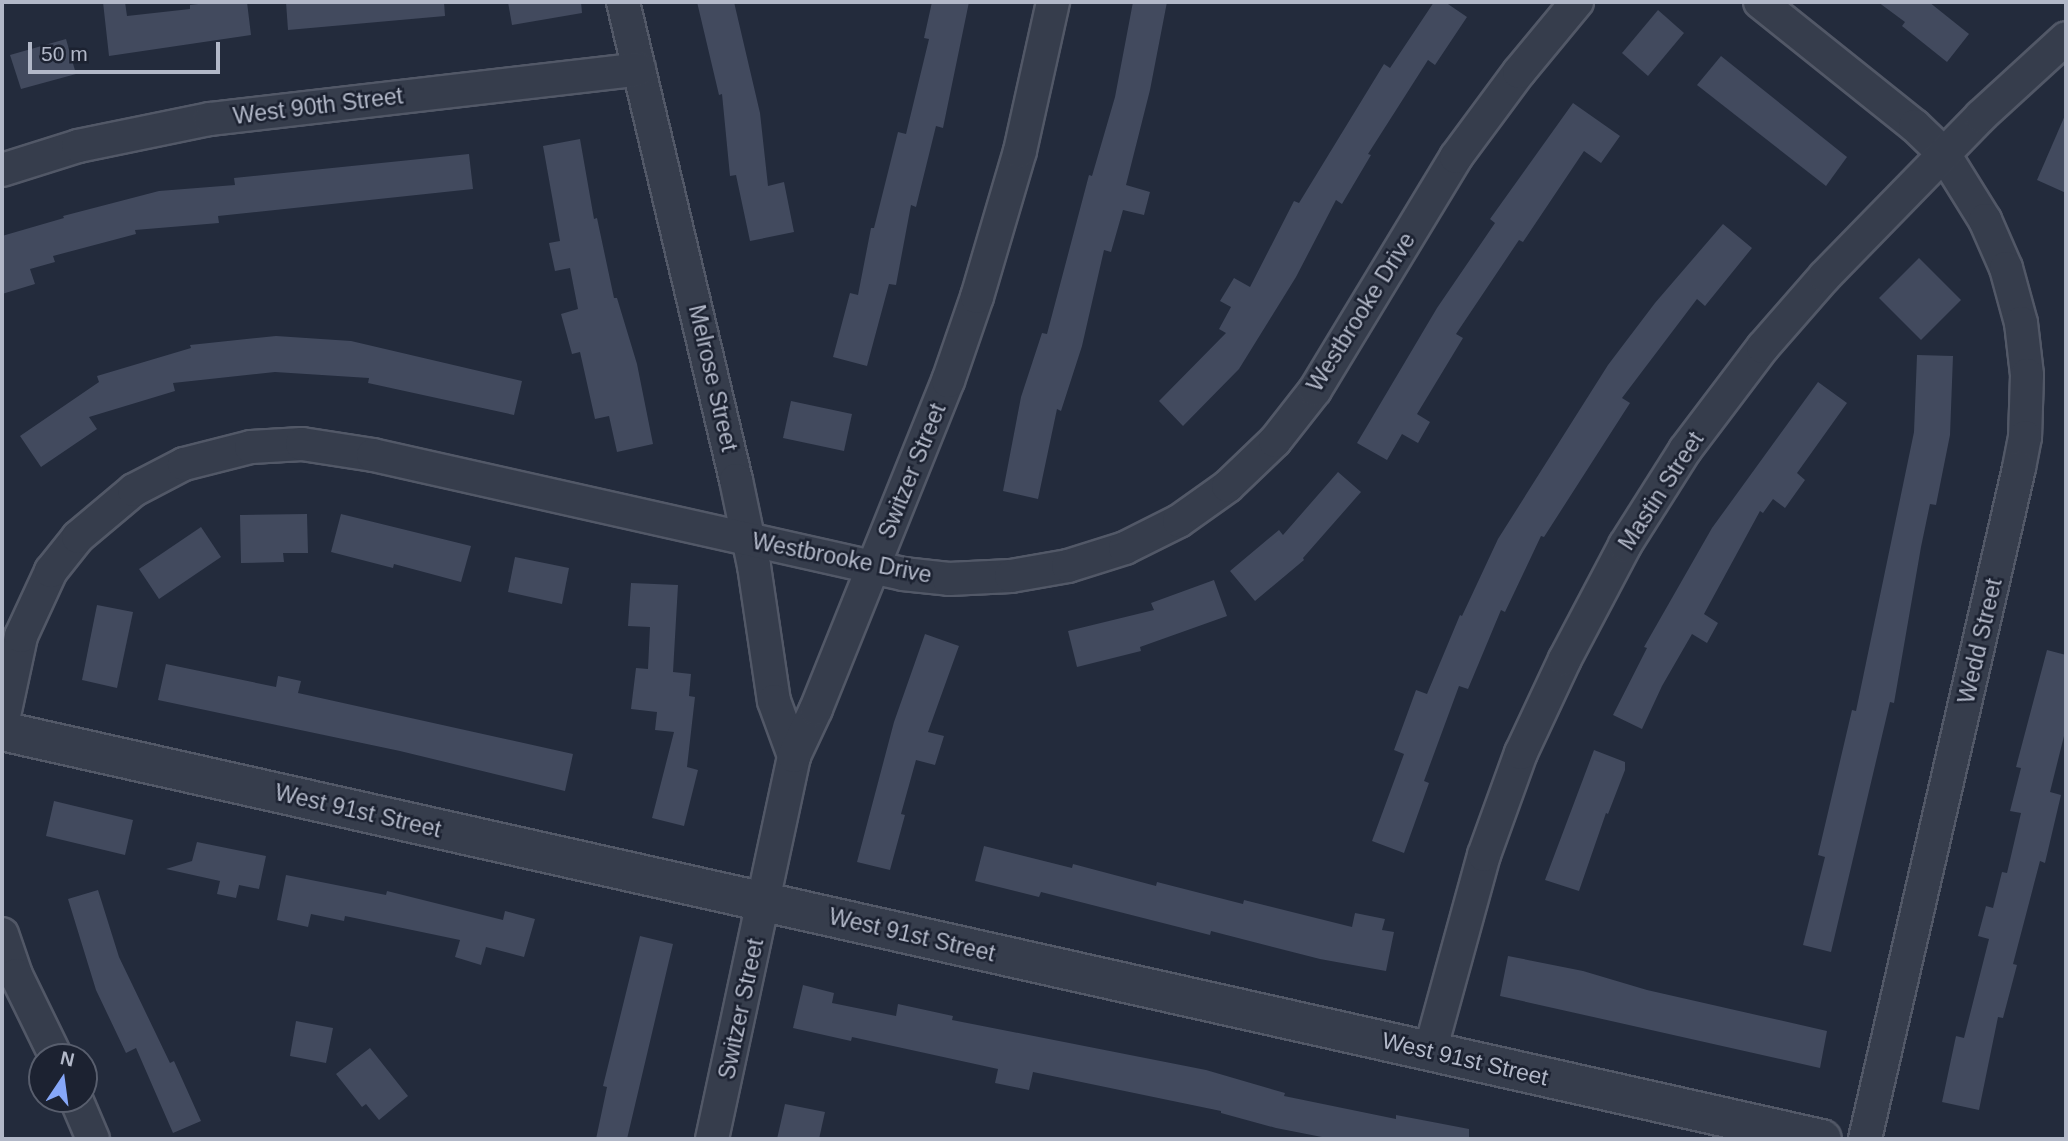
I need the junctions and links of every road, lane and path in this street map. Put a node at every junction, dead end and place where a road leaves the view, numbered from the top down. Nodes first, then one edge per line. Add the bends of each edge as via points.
1 (623, 2) edge
2 (1053, 2) edge
3 (1577, 2) edge
4 (1760, 2) edge
5 (2066, 38) edge
6 (639, 69) junction
7 (1944, 154) junction
8 (2, 170) edge
9 (748, 540) junction
10 (873, 568) junction
11 (2, 725) edge
12 (2, 731) edge
13 (794, 756) junction
14 (765, 902) junction
15 (2, 934) edge
16 (49, 1043) edge
17 (1430, 1051) junction
18 (82, 1113) edge
19 (93, 1139) edge
20 (712, 1139) edge
21 (1822, 1139) edge
22 (1865, 1139) edge

1 - 6 street, Melrose Street
2 - 10 street, Switzer Street via 1020,151 977,297
3 - 10 street, Westbrooke Drive via 1518,72 1456,158 1315,390 1275,441 1228,486 1168,527 1125,548 1068,566 1011,576 949,579
4 - 7 street, Wedd Street
5 - 7 street, Mastin Street
6 - 8 street, West 90th Street via 210,119 78,146
6 - 9 street, Melrose Street
7 - 17 street, Mastin Street via 1763,347 1685,450 1625,545 1564,659 1521,754 1484,855
7 - 22 street, Wedd Street via 1984,220 2006,268 2021,323 2027,375 2025,437
9 - 10 street, Westbrooke Drive
9 - 11 street, Westbrooke Drive via 302,444 217,453 134,490 78,537 51,571 21,636
9 - 13 street, Melrose Street via 774,701
10 - 13 street, Switzer Street
12 - 14 street, West 91st Street
13 - 14 street, Switzer Street
14 - 17 street, West 91st Street
14 - 20 street, Switzer Street
15 - 16 street
17 - 21 street, West 91st Street
18 - 19 street

